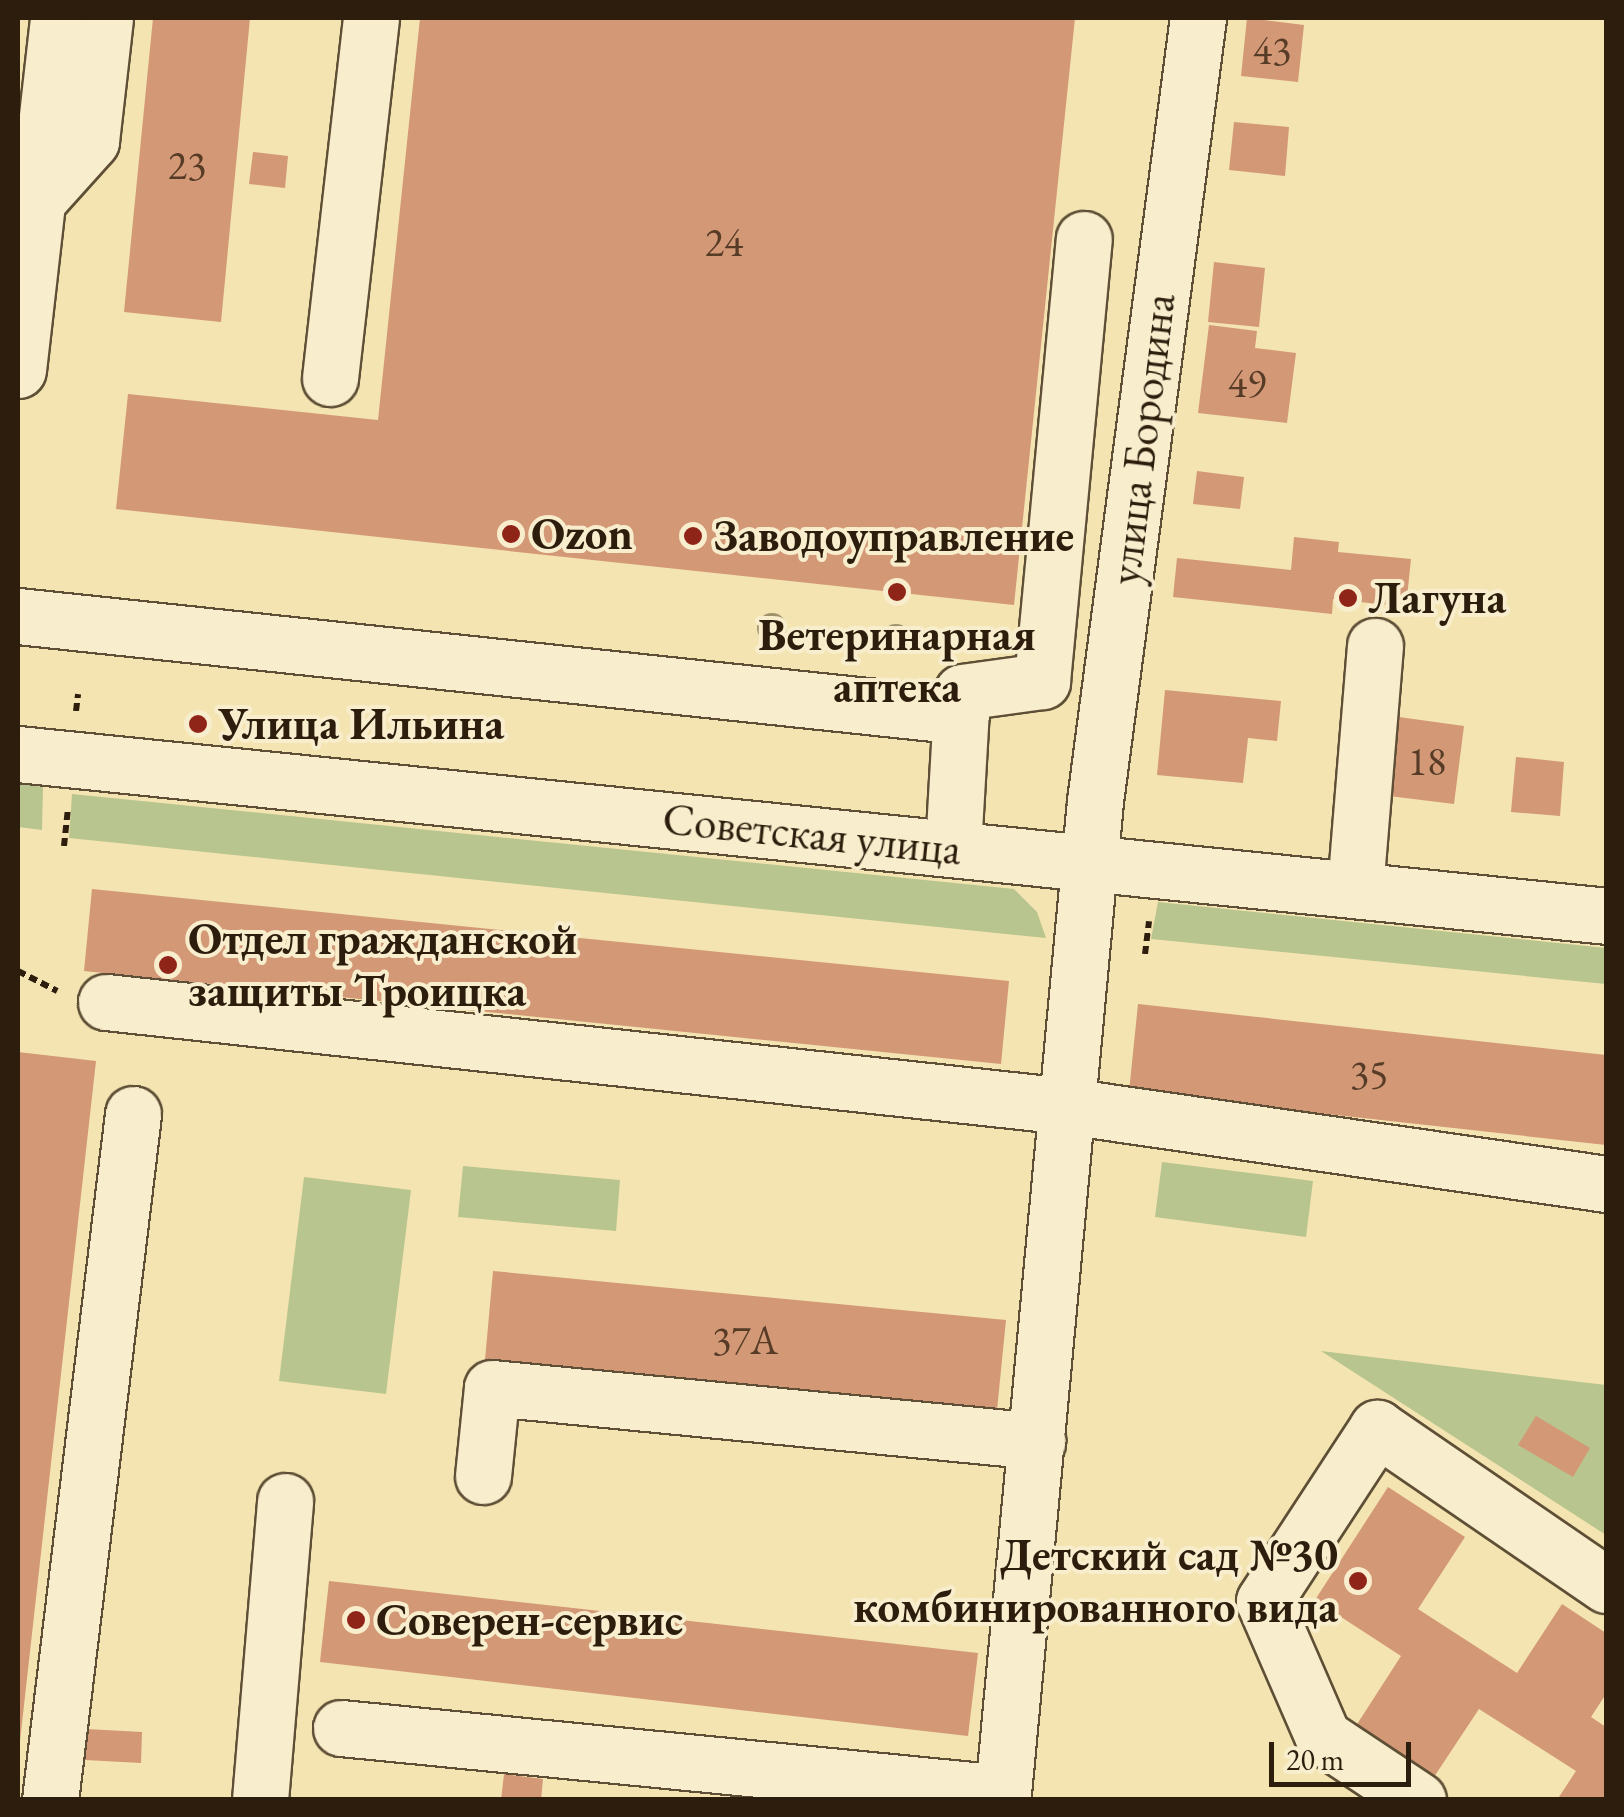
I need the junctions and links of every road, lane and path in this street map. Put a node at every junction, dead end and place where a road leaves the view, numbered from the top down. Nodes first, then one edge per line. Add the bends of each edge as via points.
1 (58, 18) edge
2 (105, 18) edge
3 (371, 18) edge
4 (1198, 18) edge
5 (37, 201) junction
6 (1084, 240) dead end
7 (18, 370) edge
8 (330, 378) dead end
9 (18, 616) edge
10 (1375, 646) dead end
11 (961, 716) junction
12 (18, 754) edge
13 (953, 848) junction
14 (1093, 862) junction
15 (1355, 888) junction
16 (1606, 916) edge
17 (18, 971) edge
18 (86, 999) joint
19 (1067, 1106) junction
20 (133, 1114) dead end
21 (1606, 1184) edge
22 (1037, 1441) junction
23 (483, 1476) dead end
24 (284, 1501) dead end
25 (1606, 1585) edge
26 (340, 1728) dead end
27 (50, 1800) edge
28 (260, 1800) edge
29 (1418, 1800) edge

1 - 5 street
2 - 5 street via 91,141
3 - 8 street
4 - 14 street, улица Бородина via 1095,800
5 - 7 street
6 - 11 street via 1042,681 962,692
9 - 11 street
10 - 15 street
11 - 13 street
12 - 13 street, Советская улица
13 - 14 street, Советская улица
14 - 15 street, Советская улица
14 - 19 street, улица Бородина
15 - 16 street, Советская улица
17 - 18 path
18 - 19 street
19 - 21 street
19 - 22 street, улица Бородина
20 - 27 street
22 - 23 street via 492,1388
22 - 26 street, улица Бородина via 1004,1792
24 - 28 street
25 - 29 street via 1377,1428 1264,1601 1323,1737

